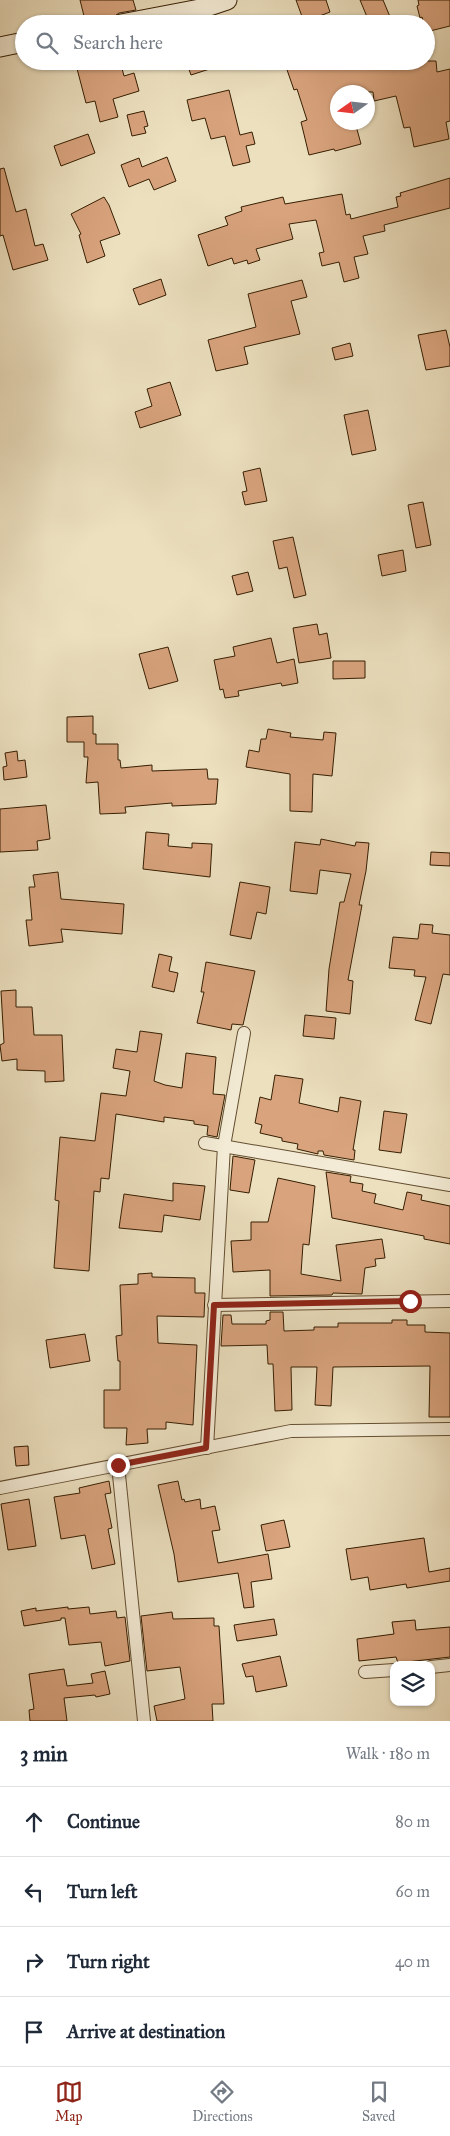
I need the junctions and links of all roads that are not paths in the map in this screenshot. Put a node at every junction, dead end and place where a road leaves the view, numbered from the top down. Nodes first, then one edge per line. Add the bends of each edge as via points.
1 (227, 0) edge
2 (165, 15) edge
3 (15, 44) edge
4 (0, 47) edge
5 (244, 1033) dead end
6 (205, 1143) dead end
7 (224, 1146) junction
8 (450, 1185) edge
9 (450, 1301) edge
10 (214, 1305) junction
11 (450, 1429) edge
12 (206, 1448) junction
13 (118, 1465) junction
14 (0, 1488) edge
15 (450, 1665) edge
16 (435, 1667) edge
17 (390, 1670) edge
18 (365, 1672) dead end
19 (144, 1721) edge

1 - 2 street
3 - 4 street
5 - 7 street
6 - 7 street
7 - 8 street
7 - 10 street
9 - 10 street
10 - 12 street
11 - 12 street via 291,1432
12 - 13 street
13 - 14 street
13 - 19 street
15 - 16 street
17 - 18 street

